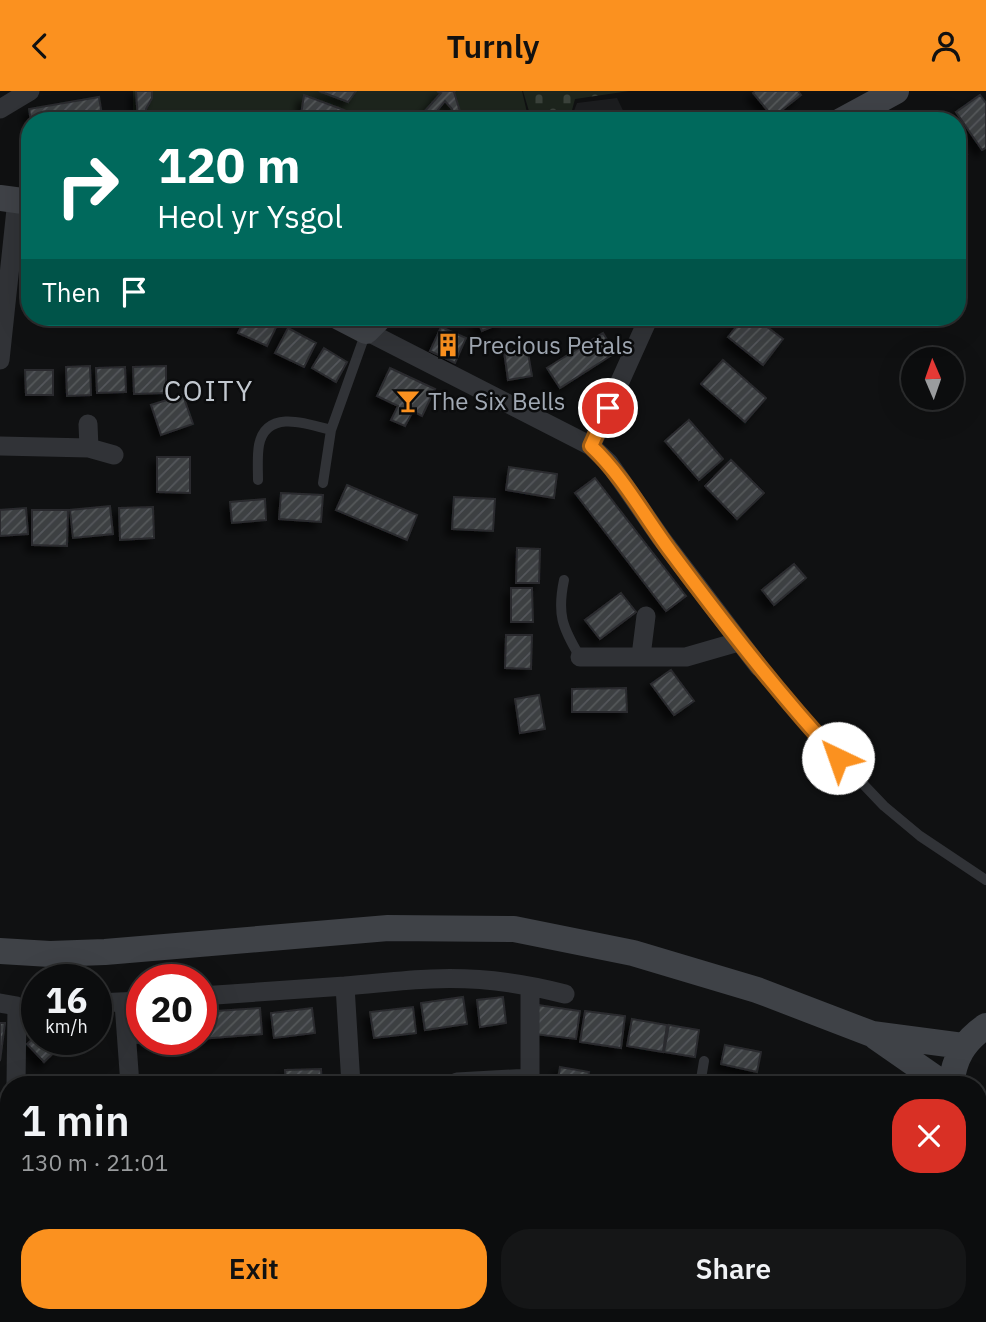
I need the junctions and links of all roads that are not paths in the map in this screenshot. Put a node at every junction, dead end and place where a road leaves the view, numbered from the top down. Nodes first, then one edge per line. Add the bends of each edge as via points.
1 (30, 91) edge
2 (896, 91) edge
3 (0, 109) edge
4 (858, 112) edge
5 (16, 200) edge
6 (372, 326) edge
7 (377, 326) edge
8 (645, 326) edge
9 (0, 360) edge
10 (88, 424) dead end
11 (331, 430) junction
12 (0, 446) edge
13 (591, 446) junction
14 (89, 448) junction
15 (114, 455) dead end
16 (258, 480) dead end
17 (323, 483) dead end
18 (564, 580) dead end
19 (646, 616) dead end
20 (738, 642) junction
21 (641, 656) junction
22 (580, 657) joint
23 (759, 667) joint
24 (986, 880) edge
25 (0, 951) edge
26 (345, 986) junction
27 (530, 987) junction
28 (565, 994) dead end
29 (217, 995) edge
30 (0, 1003) edge
31 (986, 1026) edge
32 (872, 1034) junction
33 (963, 1046) junction
34 (131, 1055) edge
35 (704, 1061) dead end
36 (16, 1076) edge
37 (130, 1076) edge
38 (350, 1076) edge
39 (530, 1076) edge
40 (702, 1076) edge
41 (932, 1076) edge
42 (952, 1076) edge

1 - 3 street
2 - 4 street
5 - 9 street
6 - 11 lane
7 - 13 street
8 - 13 street
10 - 14 street
11 - 16 lane via 304,422 276,422 261,436
11 - 17 lane
12 - 14 street
13 - 20 street via 609,463
14 - 15 street
18 - 22 lane via 560,618
19 - 21 street
20 - 21 street via 686,657
20 - 23 street
21 - 22 street
23 - 24 lane via 884,806
25 - 32 street via 105,952 388,928 514,929 633,953 757,990
26 - 27 street via 432,979
26 - 29 street
26 - 38 street
27 - 28 street
27 - 39 street
30 - 36 street via 17,1006
31 - 33 street
32 - 33 street
32 - 41 street
33 - 42 street
34 - 37 street
35 - 40 lane

